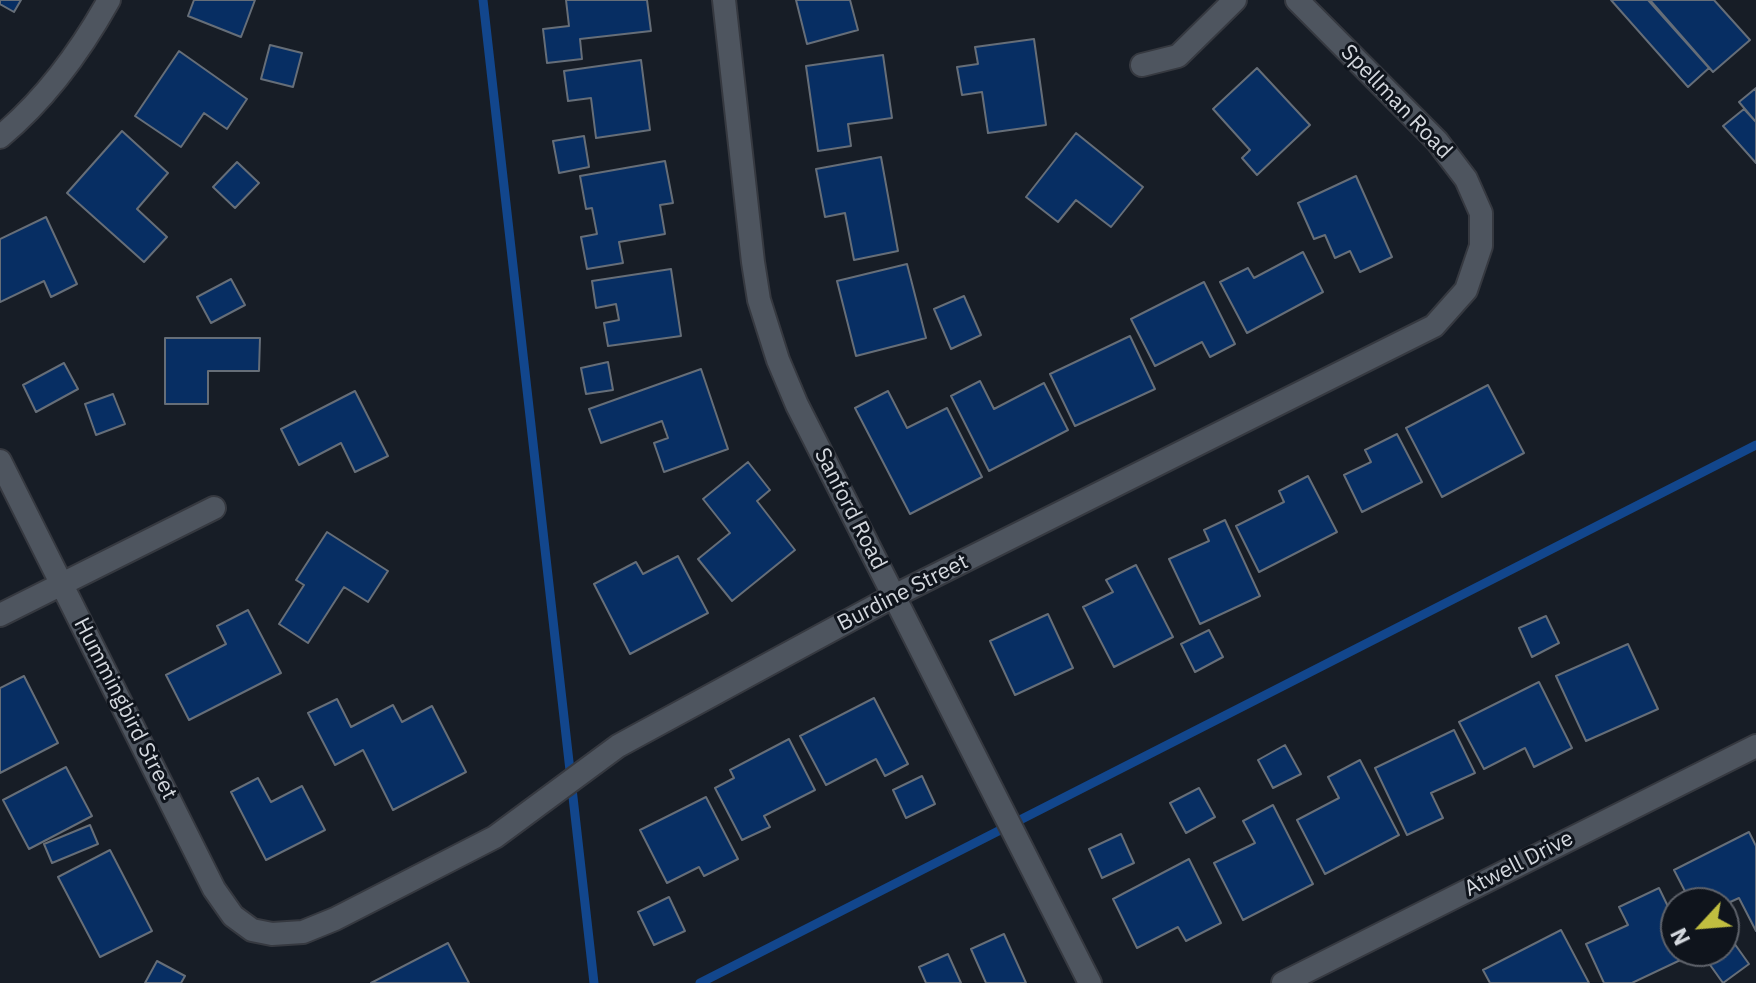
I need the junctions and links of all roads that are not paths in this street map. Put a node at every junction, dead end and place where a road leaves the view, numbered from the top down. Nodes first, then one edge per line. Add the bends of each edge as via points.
1 (109, 0) edge
2 (724, 0) edge
3 (1235, 0) edge
4 (1297, 0) edge
5 (1142, 65) dead end
6 (0, 137) edge
7 (1481, 213) joint
8 (0, 461) edge
9 (214, 508) dead end
10 (62, 583) junction
11 (894, 596) junction
12 (0, 615) edge
13 (1756, 746) edge
14 (272, 934) joint
15 (1090, 983) edge
16 (1283, 983) edge

1 - 6 street via 43,96
2 - 11 street, Sanford Road via 759,300 797,405
3 - 5 street via 1178,56
4 - 7 street, Spellman Road via 1437,141 1466,179
7 - 11 street, Burdine Street via 1481,246 1466,290 1434,326
8 - 10 street, Hummingbird Street
9 - 10 street
10 - 12 street
10 - 14 street, Hummingbird Street via 214,889 233,916 252,930
11 - 14 street, Burdine Street via 618,746 495,837 335,919 303,932
11 - 15 street, Sanford Road
13 - 16 street, Atwell Drive

